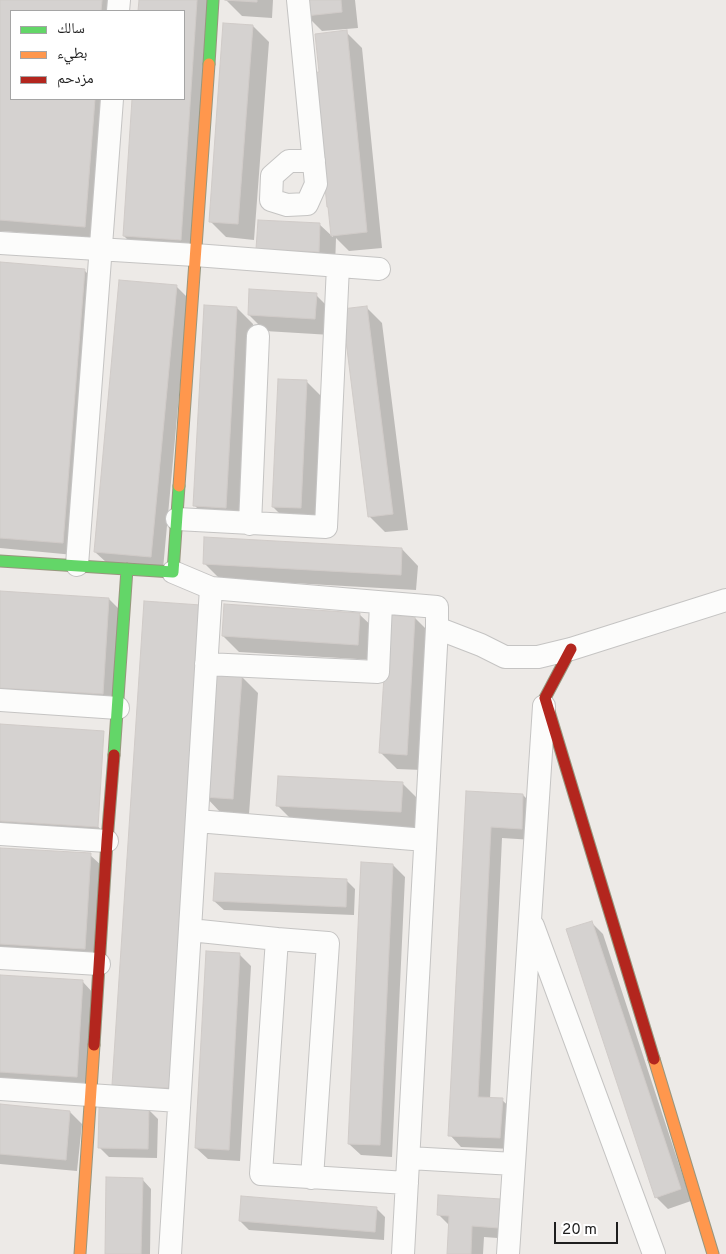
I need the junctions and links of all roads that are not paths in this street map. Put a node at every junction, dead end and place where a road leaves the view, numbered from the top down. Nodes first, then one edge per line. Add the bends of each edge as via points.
1 (213, 0) edge
2 (298, 0) edge
3 (112, 100) edge
4 (314, 160) dead end
5 (0, 242) edge
6 (100, 250) junction
7 (195, 255) junction
8 (338, 266) junction
9 (379, 270) dead end
10 (258, 336) dead end
11 (177, 519) junction
12 (250, 524) junction
13 (0, 561) edge
14 (77, 566) junction
15 (127, 569) junction
16 (173, 572) junction
17 (211, 588) junction
18 (726, 600) edge
19 (381, 603) junction
20 (437, 628) junction
21 (571, 649) junction
22 (206, 664) junction
23 (545, 698) junction
24 (0, 700) edge
25 (118, 708) junction
26 (196, 821) junction
27 (0, 834) edge
28 (425, 840) junction
29 (107, 841) junction
30 (530, 918) junction
31 (190, 930) junction
32 (277, 939) junction
33 (0, 958) edge
34 (99, 964) junction
35 (0, 1089) edge
36 (90, 1095) junction
37 (179, 1101) junction
38 (408, 1158) junction
39 (514, 1164) junction
40 (312, 1178) junction
41 (407, 1183) junction
42 (80, 1254) edge
43 (170, 1254) edge
44 (403, 1254) edge
45 (508, 1254) edge
46 (654, 1254) edge
47 (713, 1254) edge

1 - 7 street
2 - 4 street
3 - 6 street
5 - 6 street
6 - 7 street
6 - 14 street
7 - 8 street
7 - 11 street
8 - 9 street
8 - 12 street via 326,527
10 - 12 street
11 - 12 street
11 - 16 street
13 - 14 street
14 - 15 street
15 - 16 street
15 - 25 street
16 - 17 street
17 - 19 street
17 - 22 street
18 - 21 street
19 - 20 street via 437,607
19 - 22 street via 378,672
20 - 21 street via 505,657 538,657
20 - 28 street
21 - 23 street
22 - 26 street
23 - 30 street
23 - 47 street
24 - 25 street
25 - 29 street
26 - 28 street
26 - 31 street
27 - 29 street
28 - 38 street
29 - 34 street
30 - 39 street
30 - 46 street
31 - 32 street
31 - 37 street
32 - 40 street via 328,943
32 - 40 street via 261,1174
33 - 34 street
34 - 36 street
35 - 36 street
36 - 37 street
36 - 42 street
37 - 43 street
38 - 39 street
38 - 41 street
39 - 45 street
40 - 41 street
41 - 44 street

